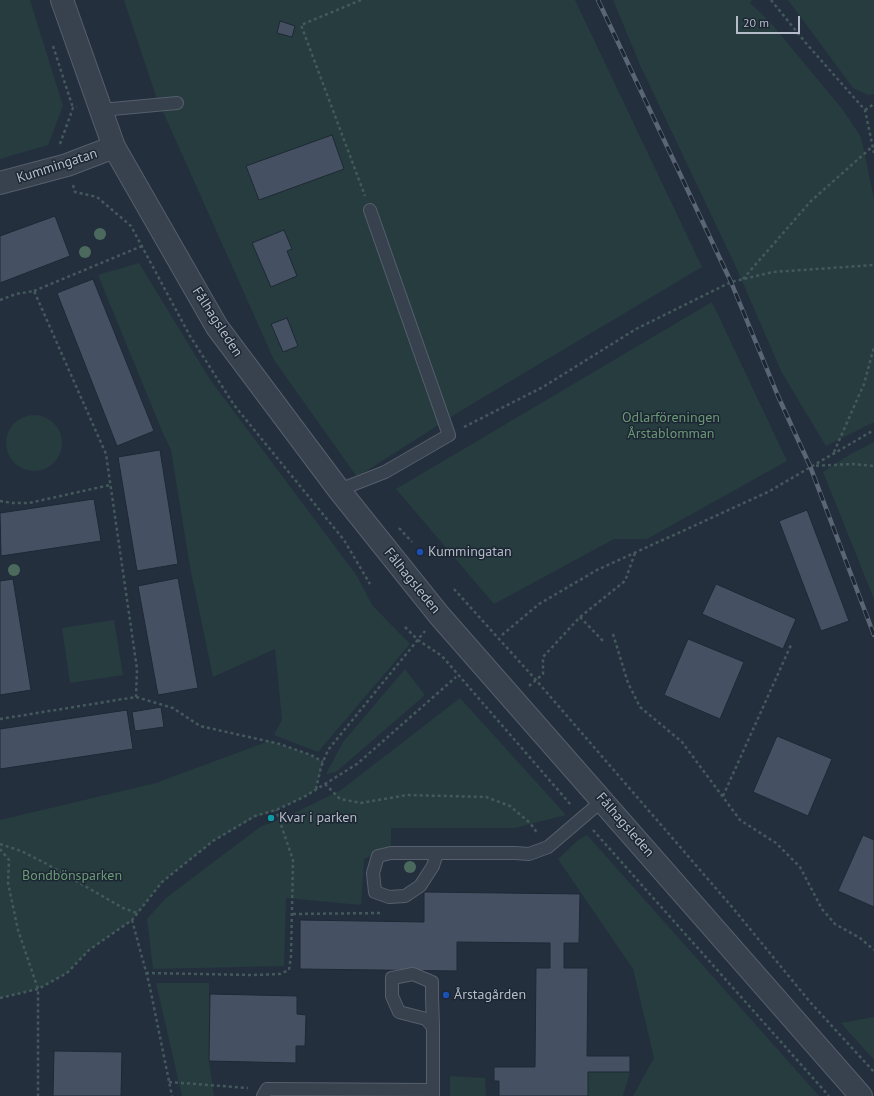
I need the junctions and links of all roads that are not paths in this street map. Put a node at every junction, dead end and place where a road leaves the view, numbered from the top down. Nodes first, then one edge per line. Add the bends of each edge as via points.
1 (62, 0) edge
2 (177, 103) dead end
3 (101, 110) junction
4 (114, 147) junction
5 (0, 183) edge
6 (370, 210) road end
7 (339, 490) junction
8 (603, 800) junction
9 (437, 853) junction
10 (433, 1027) junction
11 (265, 1093) edge
12 (433, 1093) edge
13 (860, 1096) edge

1 - 3 street, Fålhagsleden
2 - 3 lane
3 - 4 street, Fålhagsleden
4 - 5 street, Kummingatan via 67,165
4 - 7 street, Fålhagsleden via 217,327
6 - 7 lane via 449,435 385,472
7 - 8 street, Fålhagsleden via 439,615
8 - 9 lane via 548,847 529,854
8 - 13 street, Fålhagsleden
9 - 9 lane via 391,852 378,856 373,873 375,892 389,897 405,896 420,886 433,866
10 - 10 lane via 432,982 413,974 392,978 392,996 399,1012 426,1019
10 - 12 lane
11 - 12 lane

